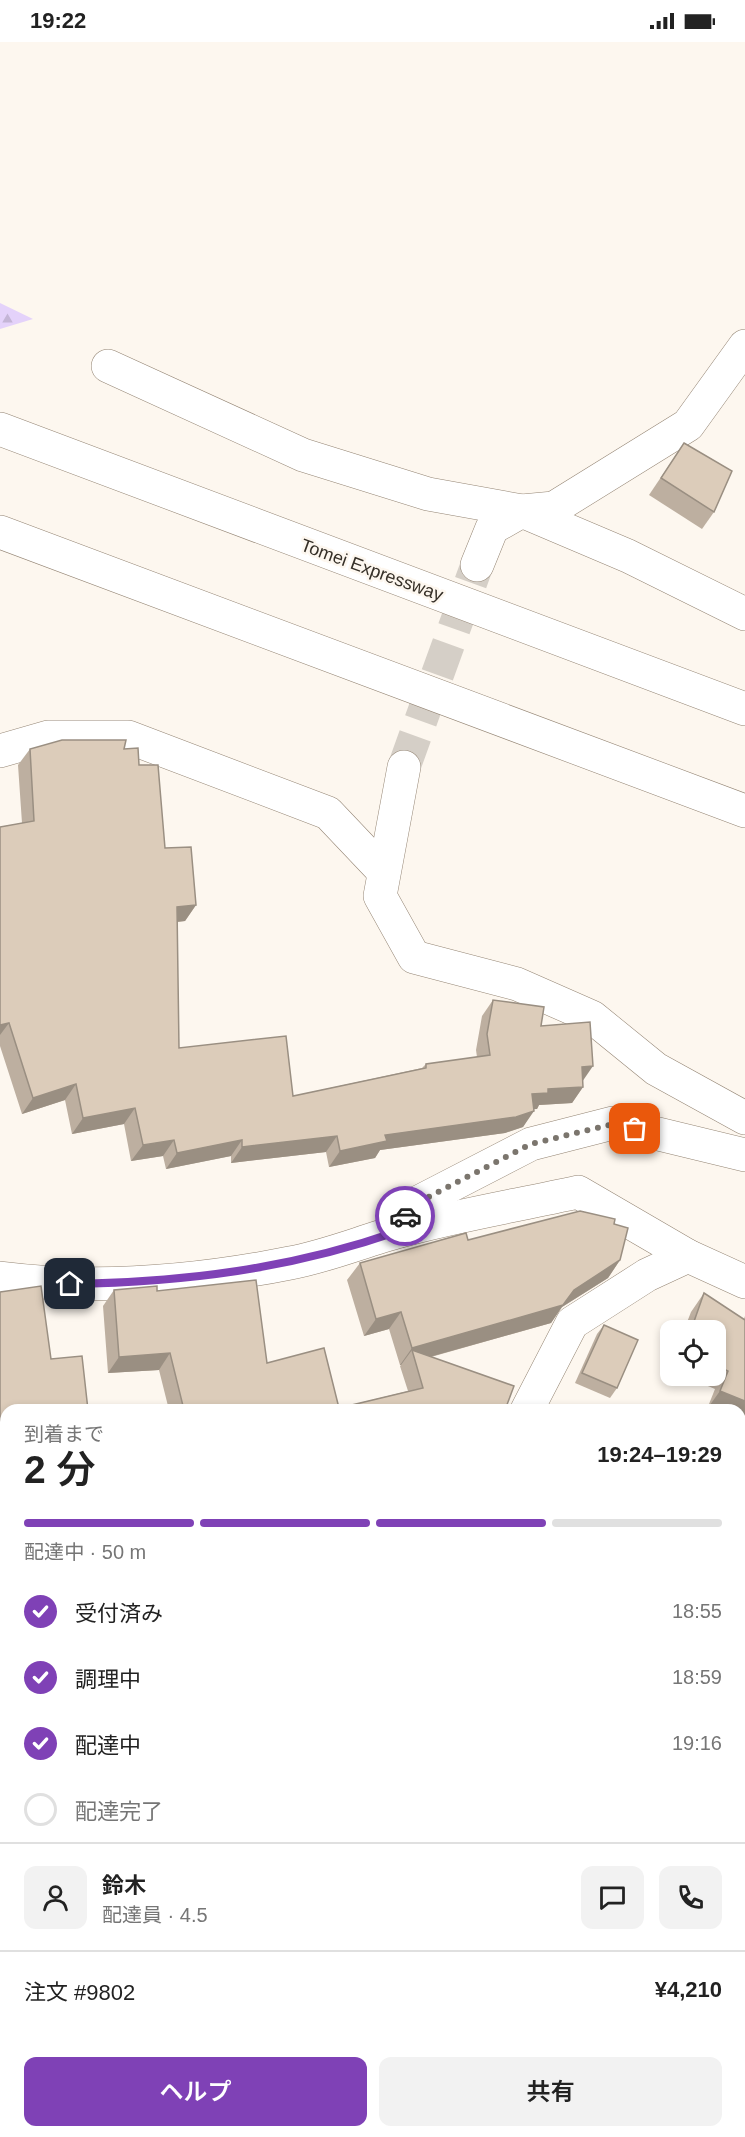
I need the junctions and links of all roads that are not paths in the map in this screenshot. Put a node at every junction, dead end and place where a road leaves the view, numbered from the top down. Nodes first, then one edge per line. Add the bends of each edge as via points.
1 (745, 346) edge
2 (108, 366) dead end
3 (0, 429) edge
4 (522, 511) junction
5 (0, 532) edge
6 (477, 565) tunnel mouth
7 (745, 614) edge
8 (745, 709) edge
9 (0, 751) edge
10 (404, 767) tunnel mouth
11 (745, 811) edge
12 (383, 871) junction
13 (745, 1118) edge
14 (745, 1155) edge
15 (399, 1231) junction
16 (688, 1256) junction
17 (0, 1278) edge
18 (745, 1282) edge
19 (530, 1404) edge

1 - 4 main road via 688,425 555,508
2 - 4 main road via 303,455 428,494
3 - 8 main road, Tomei Expressway
4 - 6 main road via 492,528
4 - 7 main road via 628,556
5 - 11 main road
9 - 12 main road via 48,737 128,737 328,813
10 - 12 main road
12 - 13 main road via 380,896 414,957 517,984 592,1017 656,1069
14 - 15 main road via 613,1124 531,1144 409,1207
15 - 16 main road via 578,1192
15 - 17 main road via 291,1263 148,1283 51,1284
16 - 18 main road
16 - 19 main road via 647,1275 572,1323

